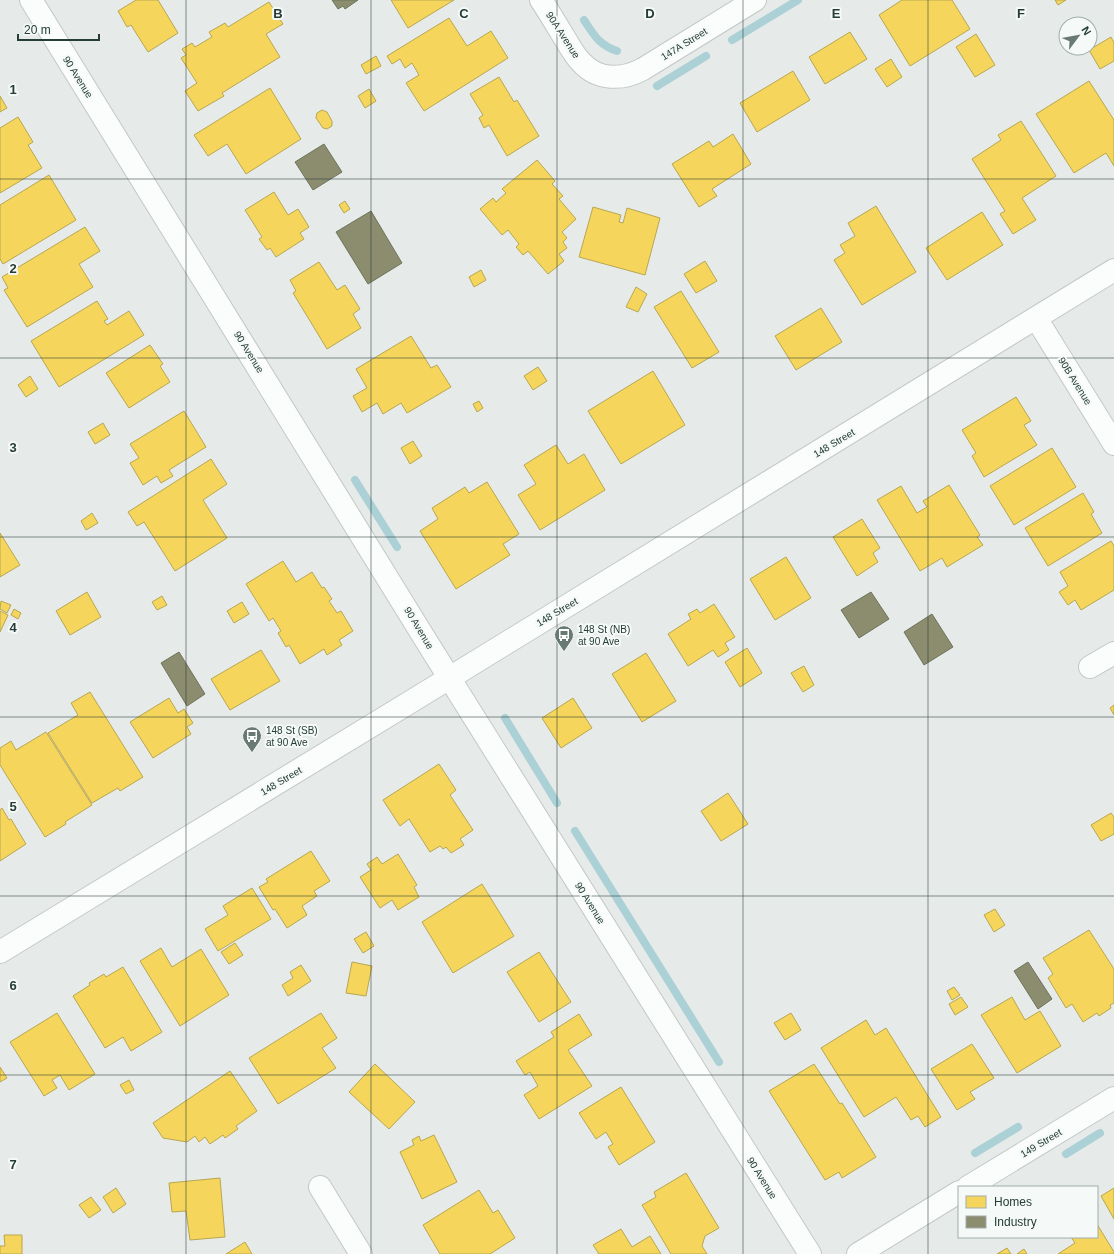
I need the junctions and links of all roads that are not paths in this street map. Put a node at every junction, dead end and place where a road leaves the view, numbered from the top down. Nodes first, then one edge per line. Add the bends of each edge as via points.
1 (31, 0) edge
2 (541, 0) edge
3 (755, 0) edge
4 (609, 77) joint
5 (1114, 270) edge
6 (1036, 318) junction
7 (1114, 444) edge
8 (1114, 653) edge
9 (1090, 667) dead end
10 (449, 678) junction
11 (0, 952) edge
12 (1114, 1098) edge
13 (970, 1186) edge
14 (320, 1187) dead end
15 (958, 1193) edge
16 (361, 1254) edge
17 (810, 1254) edge
18 (858, 1254) edge

1 - 10 street, 90 Avenue
2 - 4 street, 90A Avenue via 582,64
3 - 4 street, 147A Street via 643,69 627,76
5 - 6 street, 148 Street
6 - 7 street, 90B Avenue
6 - 10 street, 148 Street
8 - 9 street
10 - 11 street, 148 Street
10 - 17 street, 90 Avenue
12 - 13 street, 149 Street
14 - 16 street
15 - 18 street

